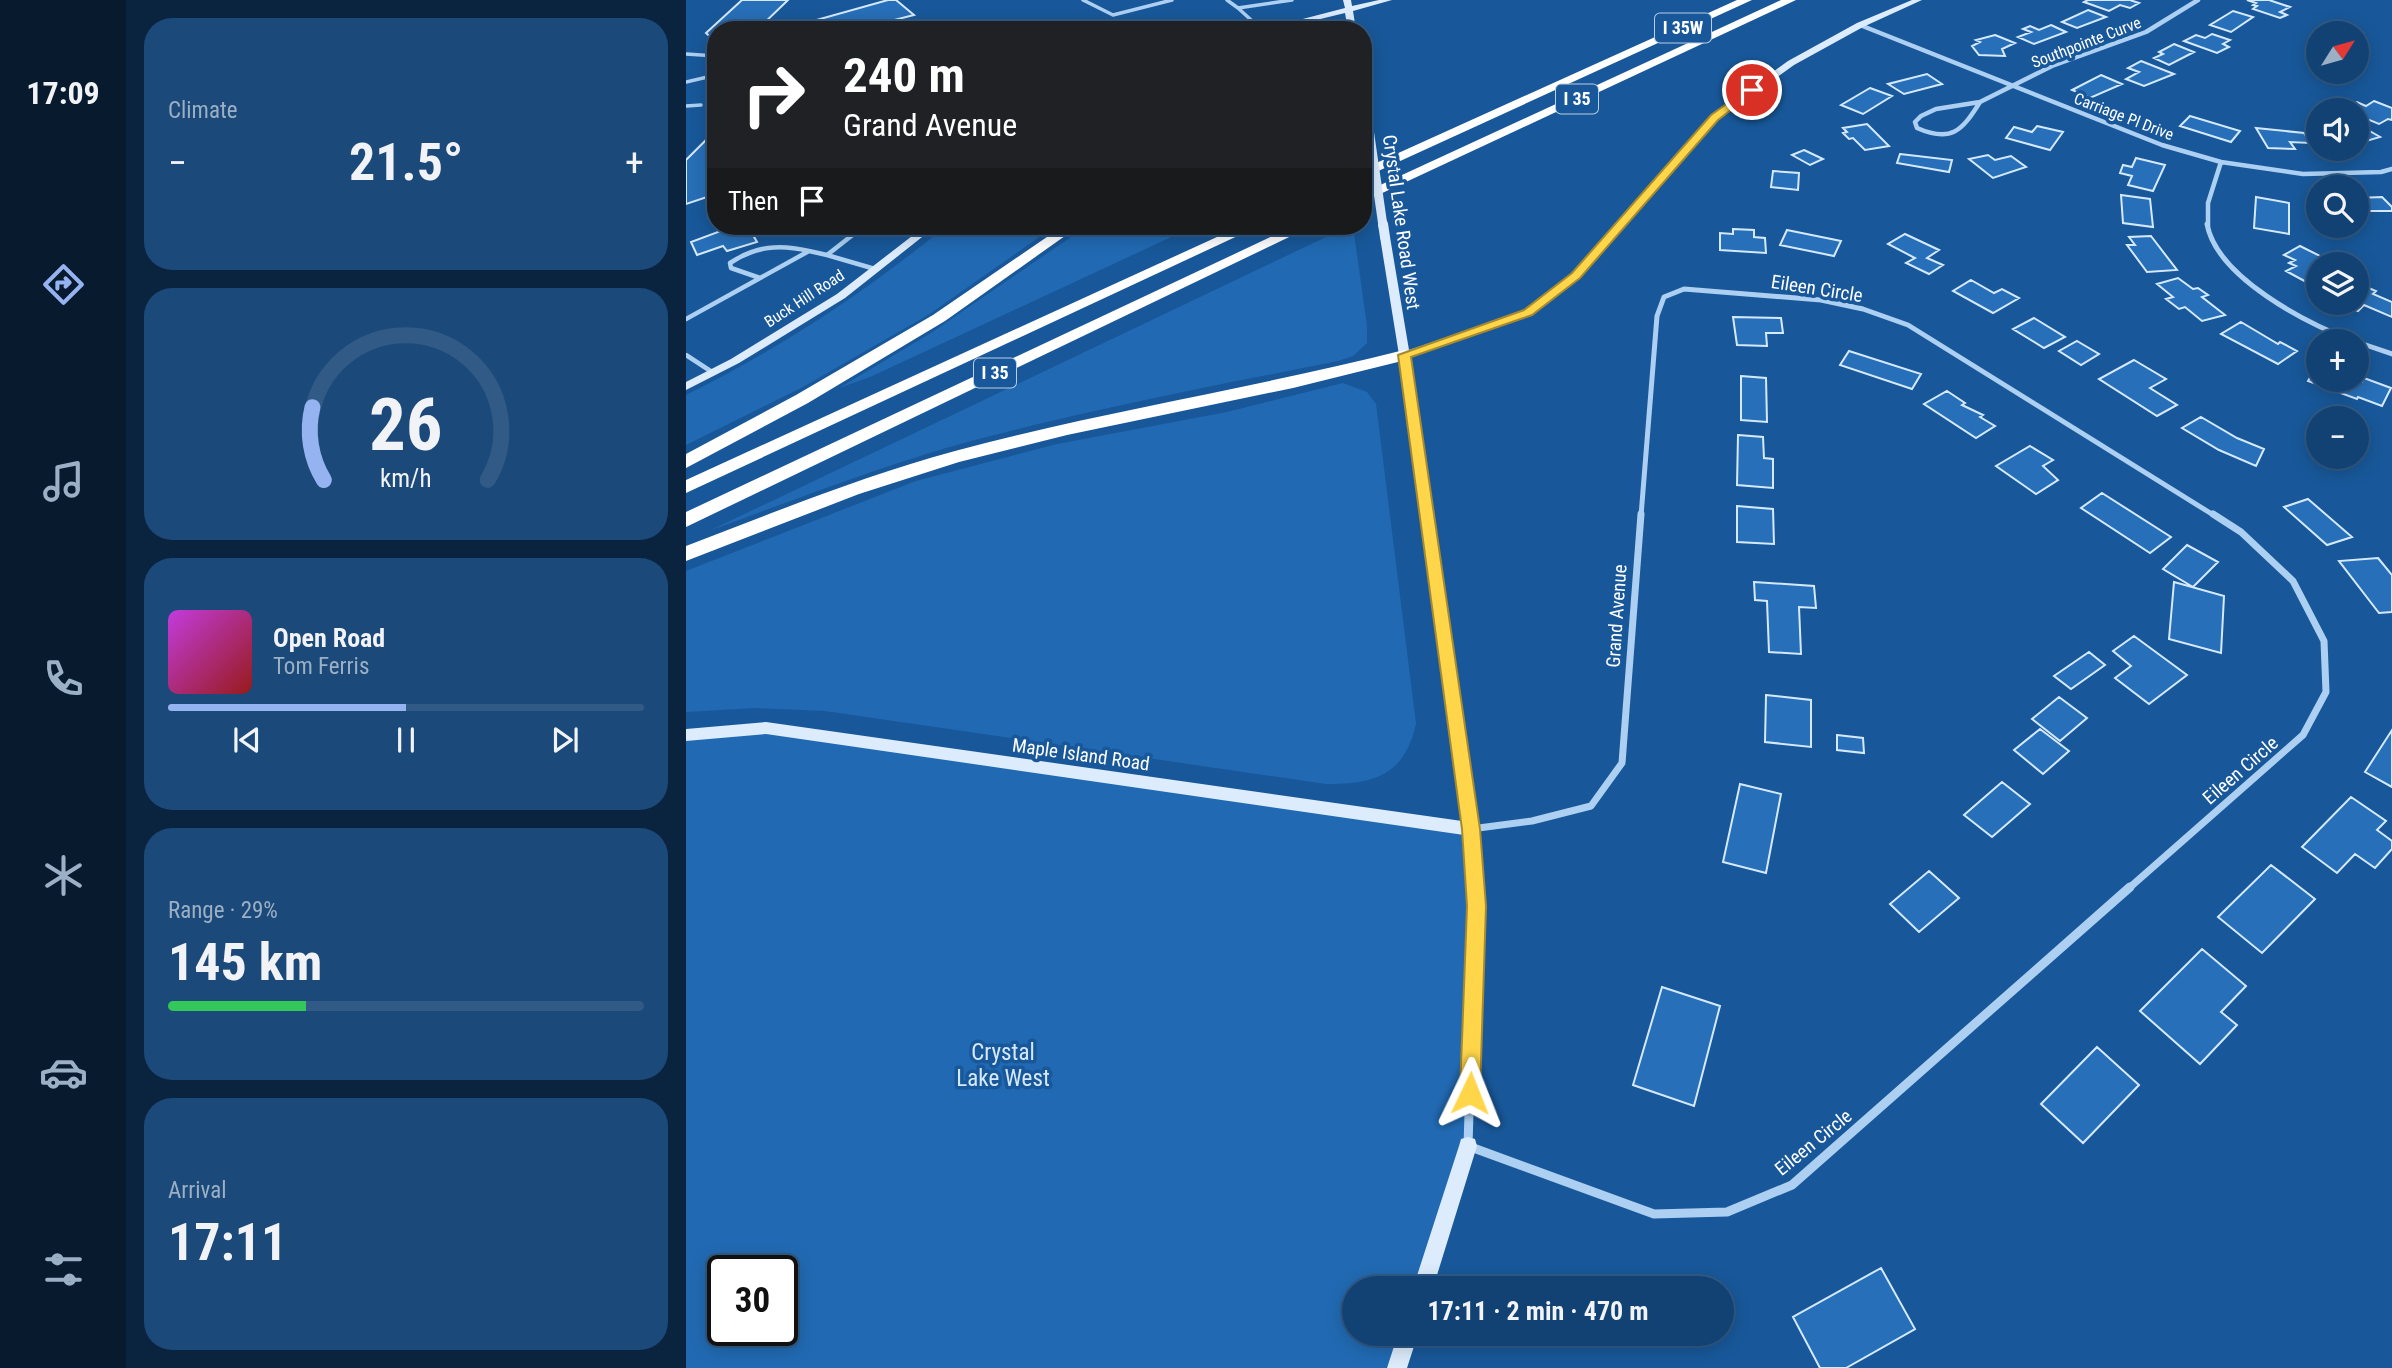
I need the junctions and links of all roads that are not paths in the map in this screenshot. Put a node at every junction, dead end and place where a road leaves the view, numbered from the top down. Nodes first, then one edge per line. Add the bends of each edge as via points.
1 (1083, 0) edge
2 (1172, 0) edge
3 (1227, 0) edge
4 (1292, 0) edge
5 (1388, 0) edge
6 (1746, 0) edge
7 (1790, 0) edge
8 (1918, 0) edge
9 (2197, 0) edge
10 (1348, 4) edge
11 (1238, 8) junction
12 (1695, 9) dead end
13 (1253, 21) edge
14 (1292, 21) edge
15 (1860, 25) junction
16 (686, 54) edge
17 (707, 55) edge
18 (1621, 56) junction
19 (707, 77) edge
20 (686, 82) edge
21 (2012, 86) junction
22 (1980, 102) junction
23 (701, 105) dead end
24 (686, 106) edge
25 (1372, 149) edge
26 (2221, 162) junction
27 (2392, 169) edge
28 (1372, 170) edge
29 (1372, 194) edge
30 (853, 235) edge
31 (919, 235) edge
32 (1059, 235) edge
33 (1232, 235) edge
34 (1286, 235) edge
35 (809, 251) junction
36 (827, 255) junction
37 (876, 269) junction
38 (761, 278) junction
39 (1664, 297) joint
40 (686, 319) edge
41 (2329, 329) edge
42 (2369, 346) edge
43 (2392, 354) edge
44 (686, 355) edge
45 (1404, 355) junction
46 (712, 372) junction
47 (686, 386) edge
48 (686, 462) edge
49 (686, 487) edge
50 (686, 520) edge
51 (686, 554) edge
52 (686, 735) edge
53 (1471, 829) junction
54 (1468, 1146) junction
55 (1427, 1276) edge
56 (1404, 1346) edge
57 (1397, 1368) edge

1 - 2 lane via 1113,15
3 - 11 lane
4 - 11 lane
5 - 10 street
6 - 18 highway, I 35W
7 - 29 highway, I 35
8 - 15 street
9 - 21 street, Southpointe Curve via 2155,28
10 - 14 street
11 - 13 lane
12 - 18 highway
15 - 21 street, Carriage Pl Drive
15 - 45 street via 1791,63 1714,117 1576,276 1528,313
16 - 17 lane
18 - 28 highway, I 35
19 - 20 lane
21 - 22 street, Southpointe Curve
21 - 26 street, Carriage Pl Drive via 2162,145
22 - 22 street, Southpointe Curve via 1957,133 1930,135 1914,122 1919,115 1937,109
23 - 24 lane
25 - 45 street, Crystal Lake Road West, bridge
26 - 27 street, Carriage Pl Drive via 2303,174
26 - 41 street via 2206,205 2208,231 2231,267 2275,303
30 - 36 lane
31 - 37 street, Buck Hill Road
32 - 48 highway via 939,318
33 - 49 highway, I 35
34 - 50 highway, I 35
35 - 36 lane
35 - 38 lane
35 - 38 lane via 784,244 769,246 730,264
36 - 37 lane
37 - 46 street, Buck Hill Road via 841,296
38 - 40 lane
39 - 53 street, Grand Avenue via 1657,316 1622,763 1591,806 1532,821
39 - 54 street, Eileen Circle via 1684,289 1821,300 1908,325 2241,532 2293,581 2324,640 2326,692 2304,735 1792,1185 1727,1212 1654,1214
42 - 43 street
44 - 46 lane
45 - 51 highway via 1345,372 955,457 839,494
45 - 53 street, Crystal Lake Road West
46 - 47 street, Buck Hill Road
52 - 53 street, Maple Island Road via 766,728
53 - 54 street, Crystal Lake Road West via 1477,906
54 - 55 street
56 - 57 street

